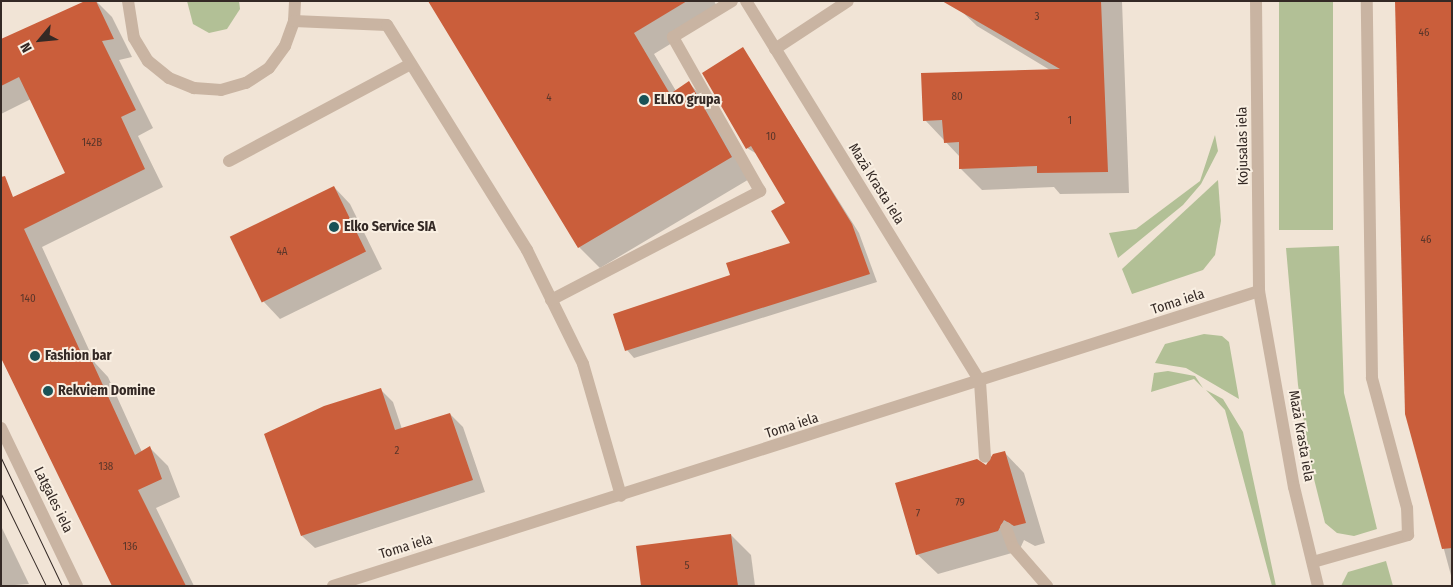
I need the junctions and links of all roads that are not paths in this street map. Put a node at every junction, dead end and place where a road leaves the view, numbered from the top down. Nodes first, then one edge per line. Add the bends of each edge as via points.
1 (128, 1) edge
2 (295, 1) edge
3 (732, 1) edge
4 (746, 1) edge
5 (848, 1) edge
6 (1256, 1) edge
7 (1368, 1) edge
8 (294, 21) junction
9 (775, 49) junction
10 (411, 64) junction
11 (229, 160) dead end
12 (1259, 291) junction
13 (551, 300) junction
14 (980, 382) junction
15 (1, 428) edge
16 (985, 456) dead end
17 (621, 496) junction
18 (1006, 528) dead end
19 (1313, 562) junction
20 (77, 586) edge
21 (333, 586) edge
22 (1047, 586) edge
23 (1318, 586) edge

1 - 8 street via 134,38 148,61 168,78 194,88 221,90 246,83 269,68 285,46
2 - 8 street
3 - 13 street via 673,37 760,191
4 - 9 street, Mazā Krasta iela
5 - 9 street
6 - 12 street, Kojusalas iela
7 - 19 street via 1372,378 1407,508 1408,535
8 - 10 street via 387,25
9 - 14 street, Mazā Krasta iela
10 - 11 street
10 - 13 street via 526,250
12 - 14 street, Toma iela
12 - 19 street, Mazā Krasta iela
13 - 17 street via 583,364
14 - 16 street
14 - 17 street, Toma iela
15 - 20 street, Latgales iela
17 - 21 street, Toma iela
18 - 22 street via 1013,547
19 - 23 street, Mazā Krasta iela

